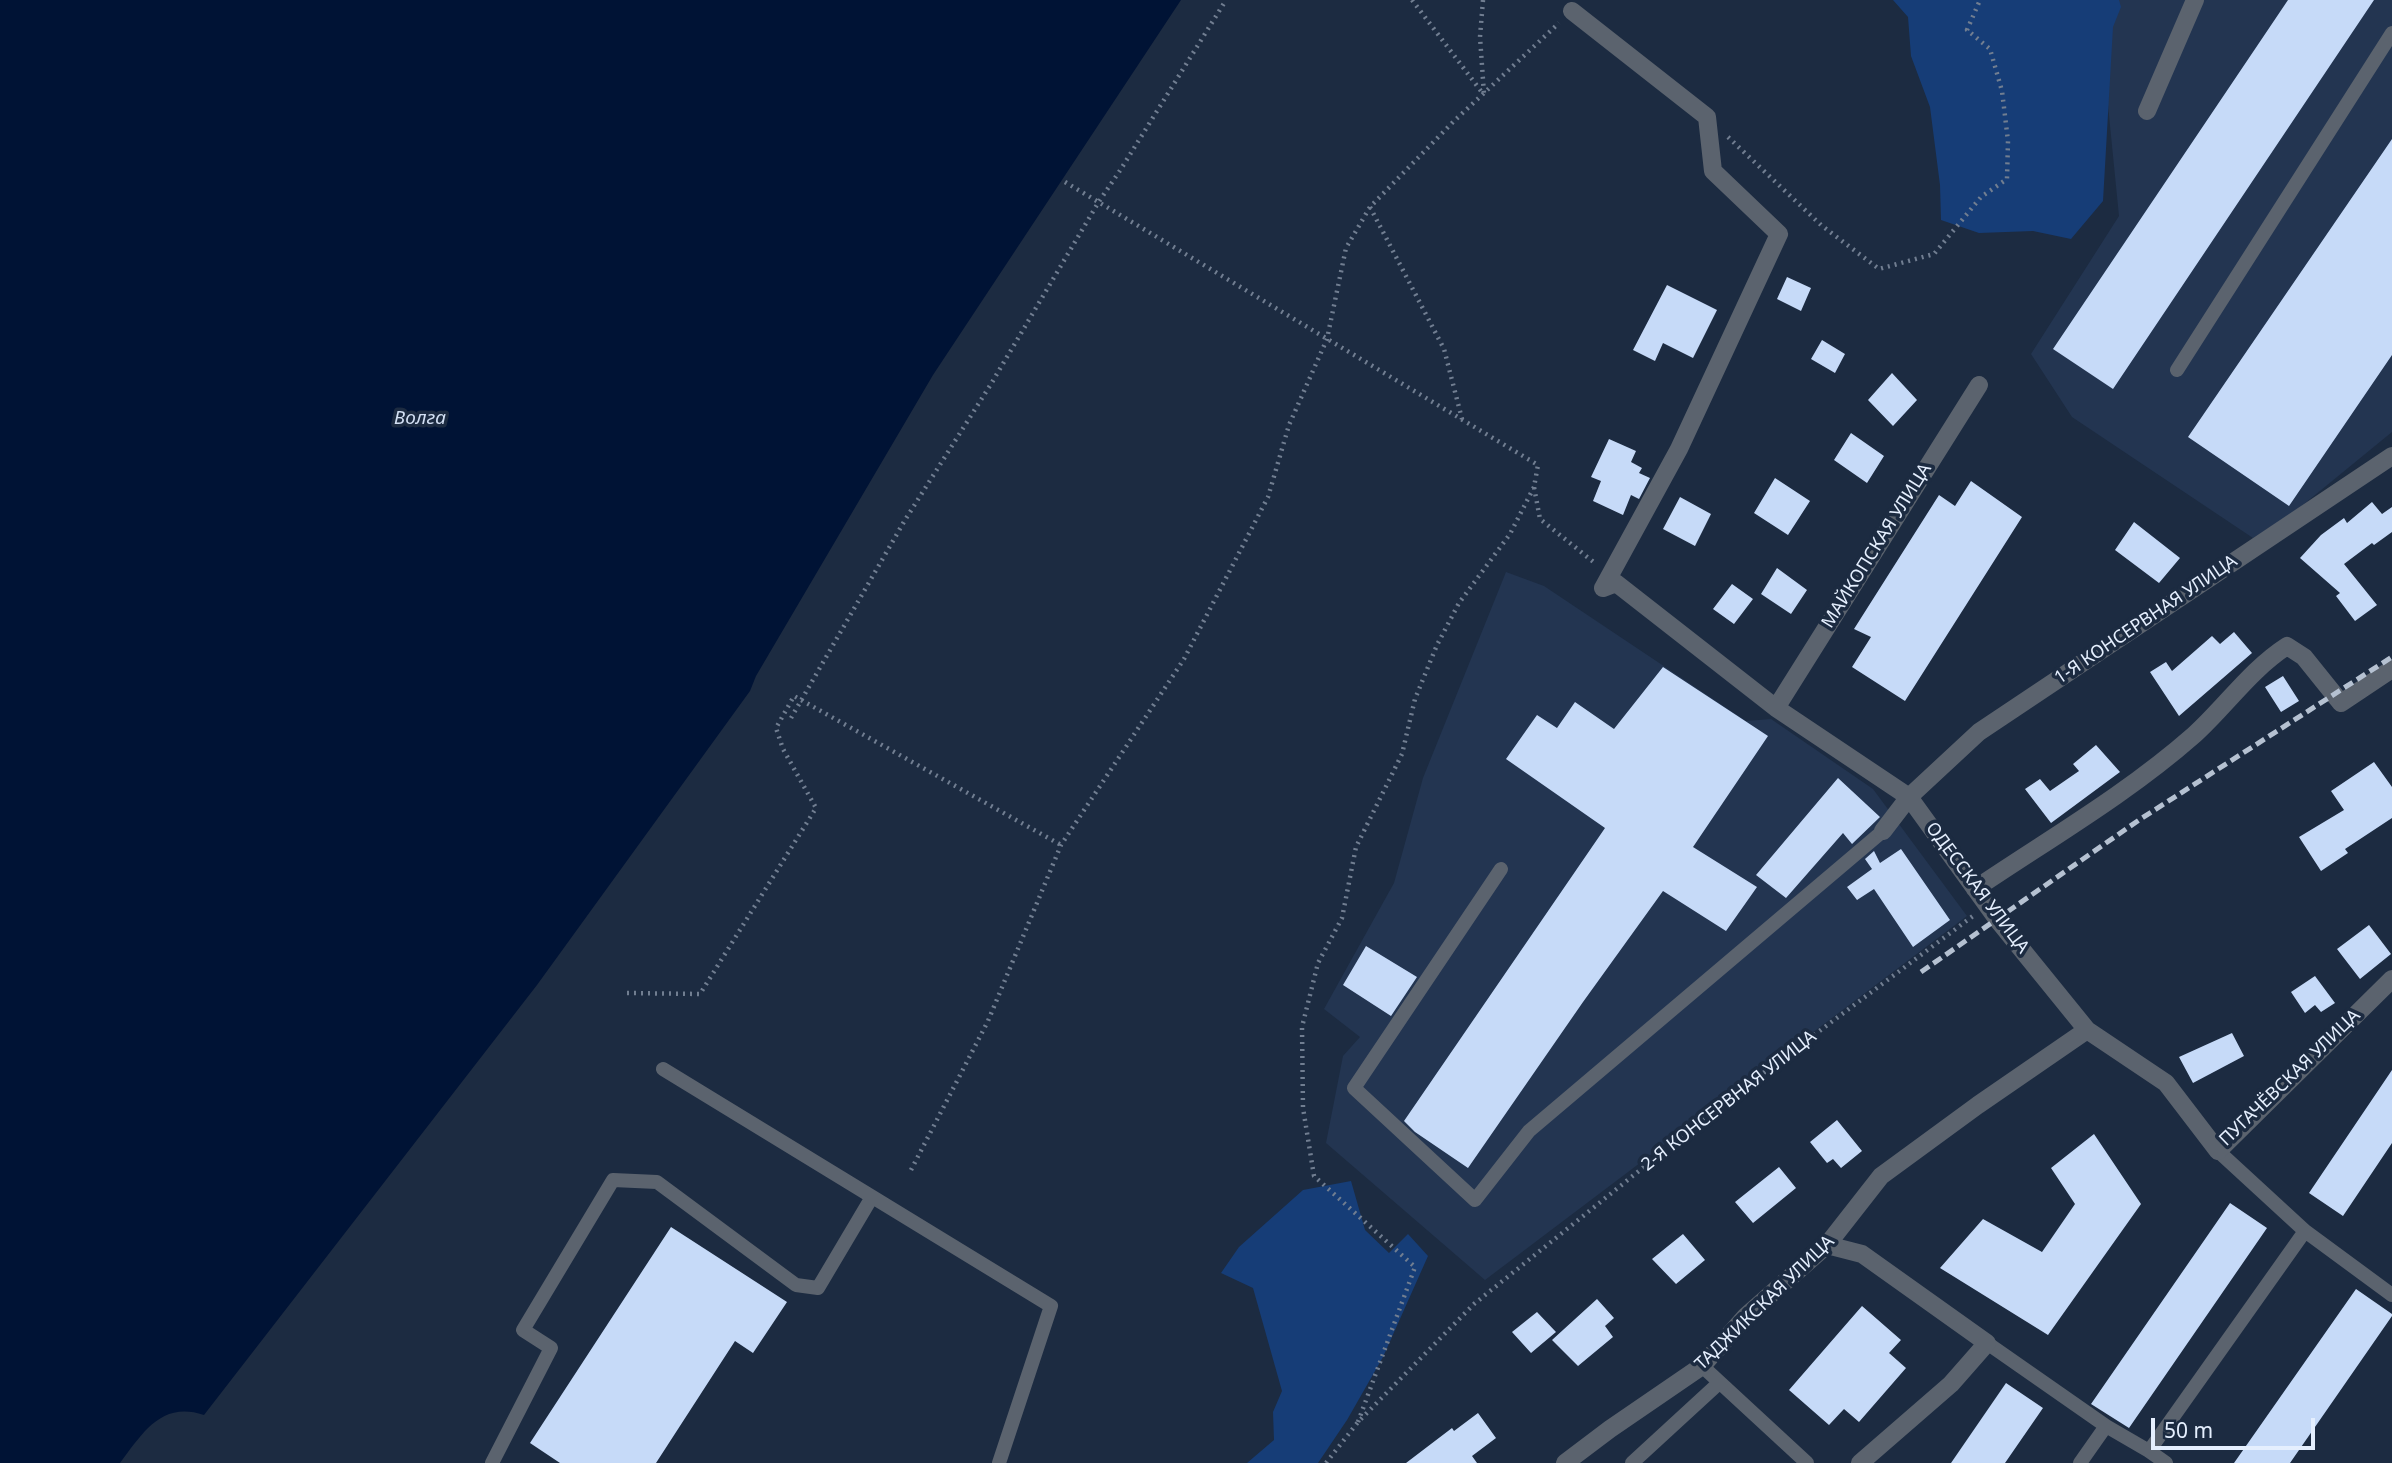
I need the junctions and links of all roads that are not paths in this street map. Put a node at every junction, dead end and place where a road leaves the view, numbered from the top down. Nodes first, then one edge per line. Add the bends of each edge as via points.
1 (2195, 0) edge
2 (1572, 11) road end
3 (2392, 33) edge
4 (2147, 111) dead end
5 (2177, 370) dead end
6 (1979, 385) dead end
7 (2392, 456) edge
8 (2392, 668) edge
9 (1776, 708) junction
10 (1909, 797) junction
11 (1883, 831) joint
12 (1501, 869) dead end
13 (1975, 889) junction
14 (2392, 979) edge
15 (2087, 1030) junction
16 (663, 1069) dead end
17 (2165, 1083) joint
18 (2218, 1151) junction
19 (872, 1197) junction
20 (2305, 1231) junction
21 (1828, 1245) junction
22 (2392, 1294) edge
23 (1987, 1343) junction
24 (1703, 1366) junction
25 (1719, 1383) junction
26 (2106, 1426) junction
27 (2148, 1451) junction
28 (492, 1463) edge
29 (999, 1463) edge
30 (1565, 1463) edge
31 (1632, 1463) edge
32 (1807, 1463) edge
33 (1860, 1463) edge
34 (2080, 1463) edge
35 (2166, 1463) edge

1 - 4 street
2 - 9 street, ОДЕССКАЯ УЛИЦА via 1707,117 1713,171 1779,234 1678,449 1603,588 1616,583
3 - 5 lane
6 - 9 street, МАЙКОПСКАЯ УЛИЦА
7 - 10 street, 1-Я КОНСЕРВНАЯ УЛИЦА via 1979,732
8 - 13 street via 2341,703 2304,657 2287,646 2269,658 2195,734 2120,795
9 - 10 street, ОДЕССКАЯ УЛИЦА
10 - 11 street, 1-Я КОНСЕРВНАЯ УЛИЦА
10 - 13 street, ОДЕССКАЯ УЛИЦА
11 - 12 lane via 1529,1130 1475,1200 1354,1088
13 - 15 street, ОДЕССКАЯ УЛИЦА
14 - 18 street, ПУГАЧЁВСКАЯ УЛИЦА
15 - 17 street, ОДЕССКАЯ УЛИЦА
15 - 21 street, ТАДЖИКСКАЯ УЛИЦА via 1881,1176
16 - 19 lane
17 - 18 street, ПУГАЧЁВСКАЯ УЛИЦА
18 - 20 lane
19 - 28 lane via 818,1288 796,1285 657,1182 613,1180 523,1329 551,1349
19 - 29 lane via 1051,1306
20 - 22 lane
20 - 27 lane
21 - 23 street via 1862,1254
21 - 24 street, ТАДЖИКСКАЯ УЛИЦА via 1746,1316
23 - 26 lane
23 - 33 street via 1951,1384
24 - 25 lane
24 - 30 street, ТАДЖИКСКАЯ УЛИЦА
25 - 31 lane
25 - 32 lane
26 - 27 lane
26 - 34 lane
27 - 35 lane

